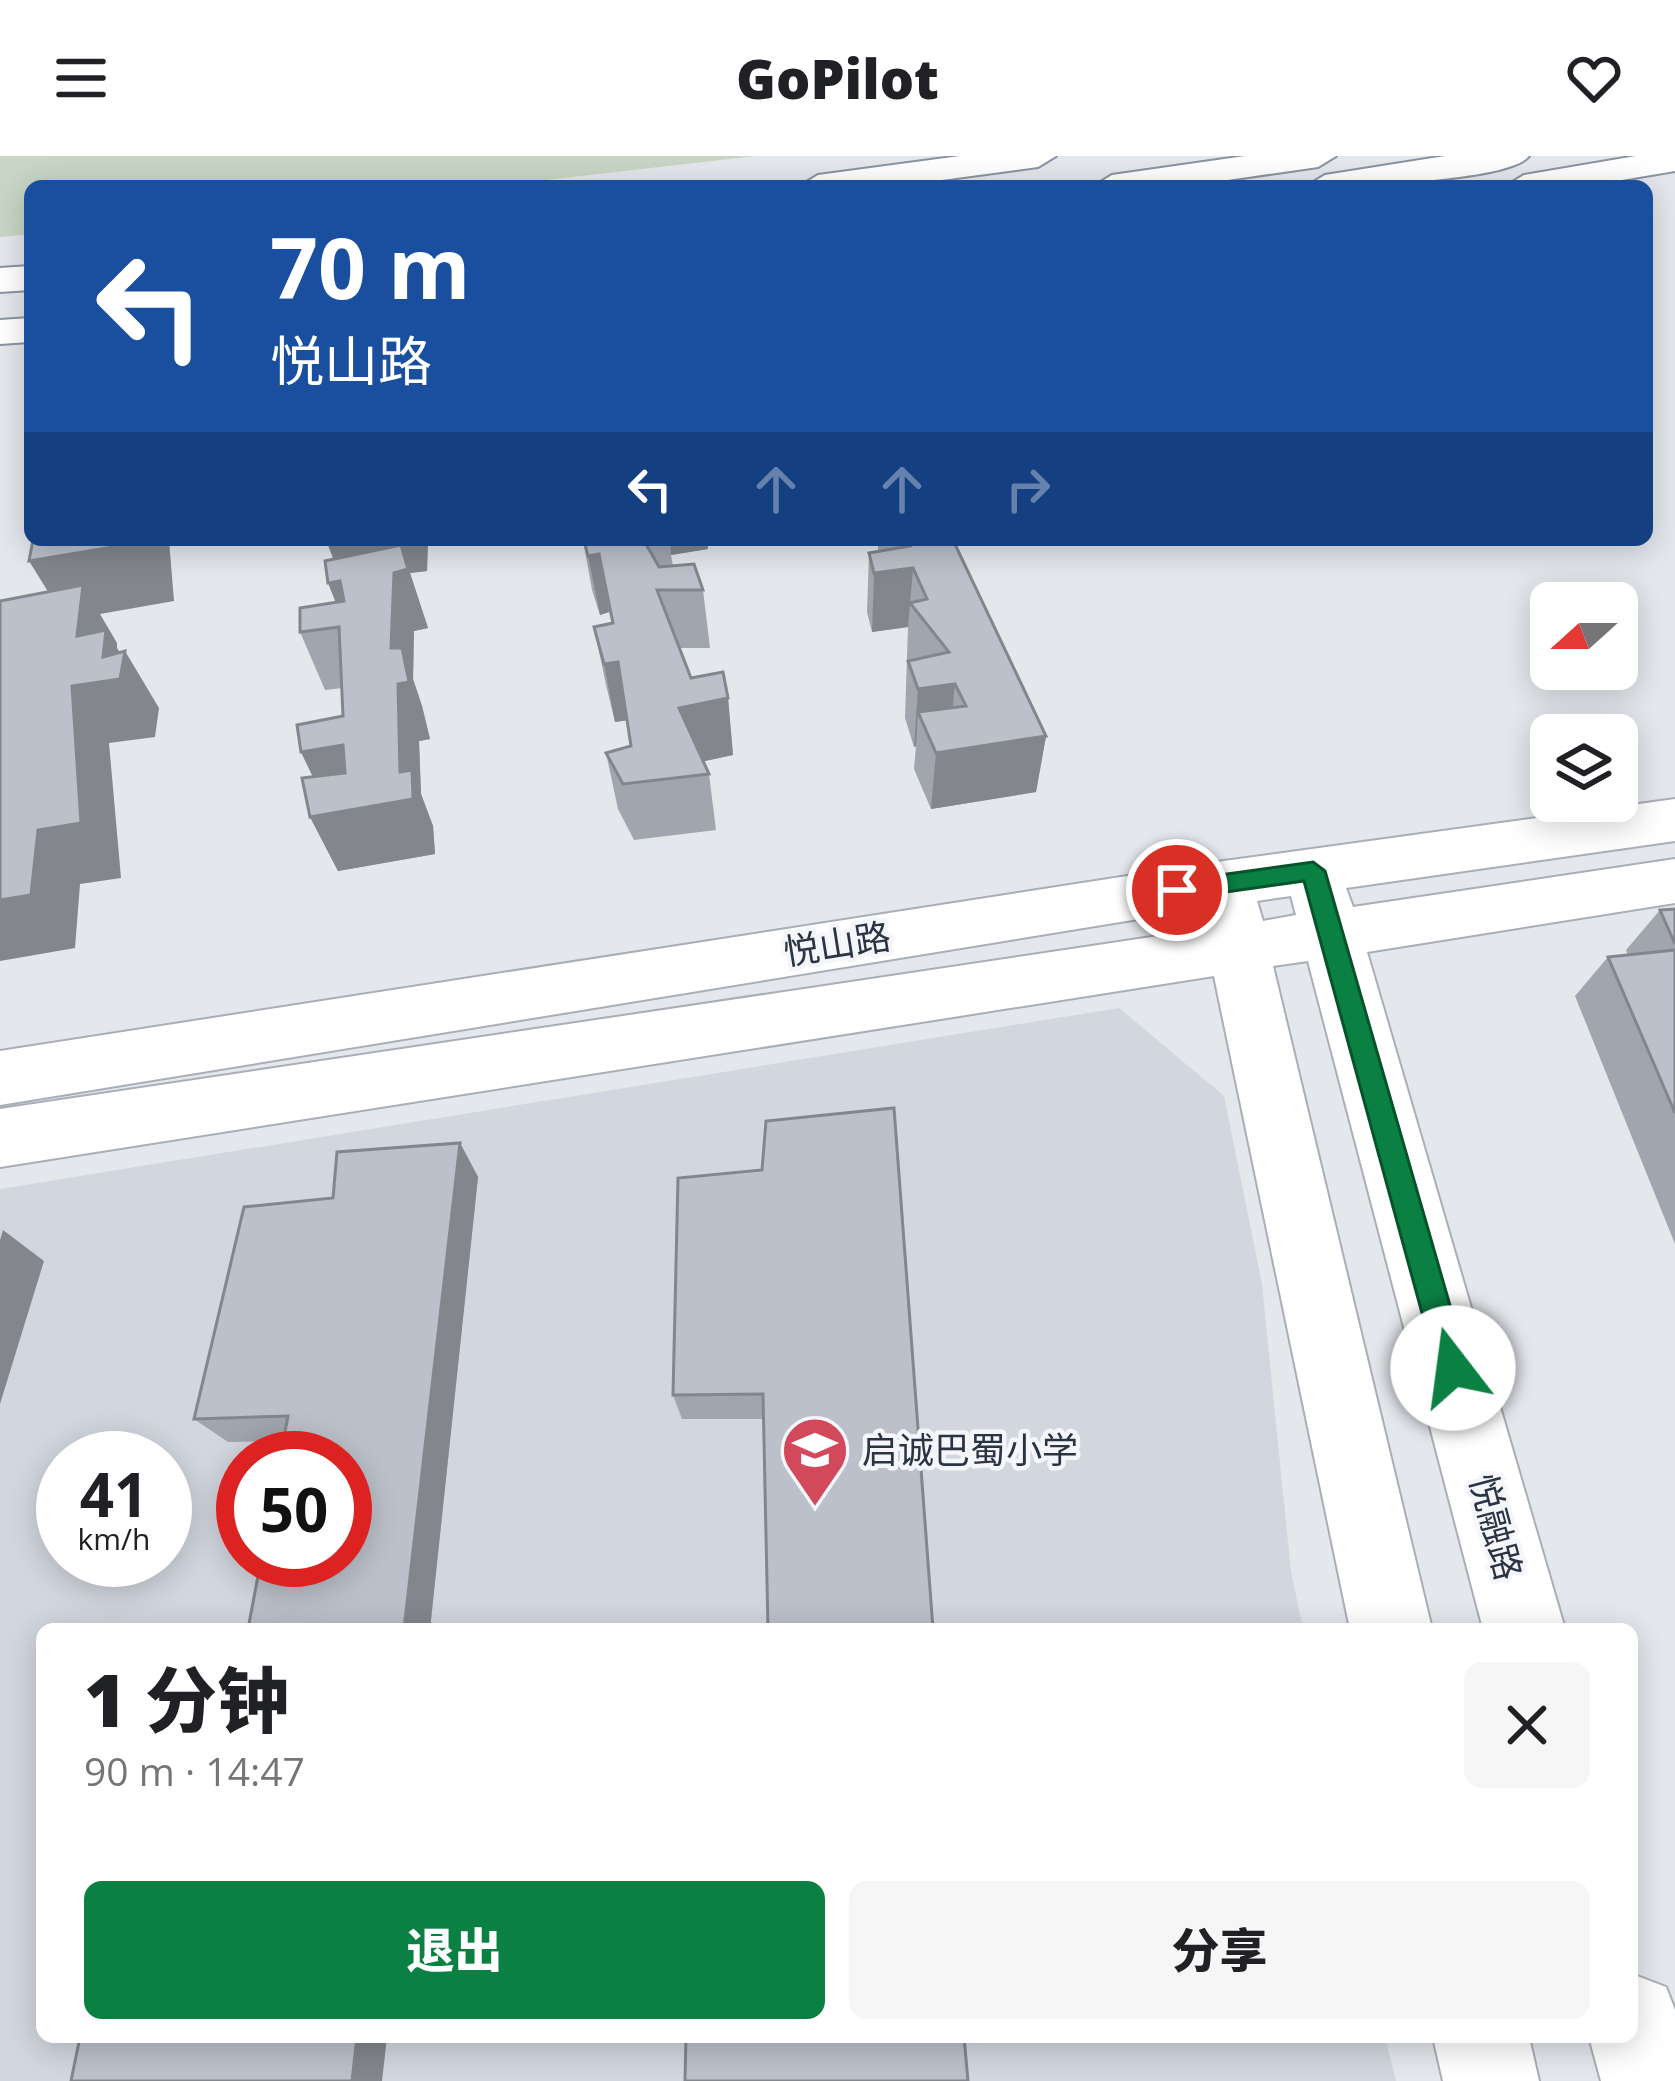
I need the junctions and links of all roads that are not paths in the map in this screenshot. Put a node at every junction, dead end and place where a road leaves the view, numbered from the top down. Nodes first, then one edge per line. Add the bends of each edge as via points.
1 (1038, 156) edge
2 (1318, 156) edge
3 (1511, 156) edge
4 (1675, 160) edge
5 (862, 180) edge
6 (1153, 180) edge
7 (1361, 180) edge
8 (1559, 180) edge
9 (1675, 820) edge
10 (1675, 881) edge
11 (1323, 902) junction
12 (1232, 915) junction
13 (0, 1078) edge
14 (0, 1138) edge
15 (1390, 1623) edge
16 (1522, 1623) edge
17 (1482, 2043) edge
18 (1638, 2043) edge
19 (1491, 2081) edge
20 (1648, 2081) edge

1 - 5 main road
2 - 6 main road
3 - 7 main road
4 - 8 main road
9 - 11 main road, 悦山路
10 - 11 main road, 悦山路
11 - 12 main road, 悦山路
11 - 16 main road, 悦融路
12 - 13 main road, 悦山路
12 - 14 main road, 悦山路
12 - 15 main road
17 - 19 main road
18 - 20 main road

